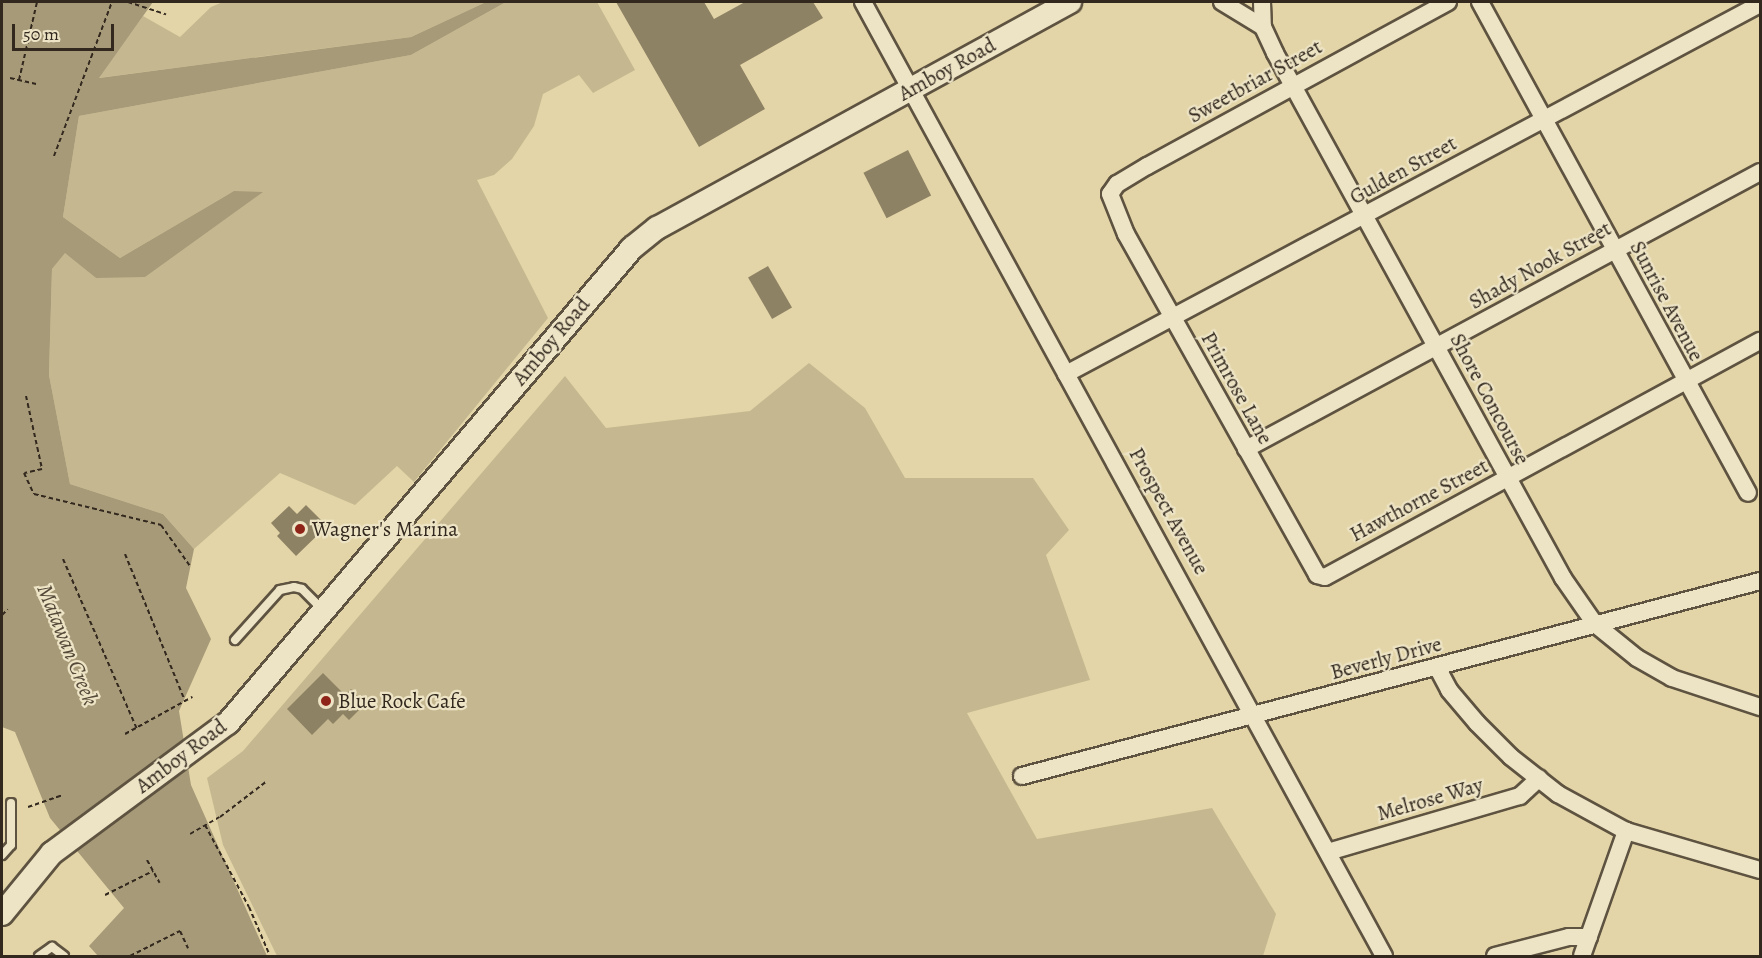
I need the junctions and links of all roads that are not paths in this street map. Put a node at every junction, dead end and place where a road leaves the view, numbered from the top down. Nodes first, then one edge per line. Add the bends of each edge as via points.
1 (864, 2) edge
2 (1070, 2) edge
3 (1222, 2) edge
4 (1262, 2) edge
5 (1448, 2) edge
6 (1480, 2) edge
7 (1761, 4) edge
8 (1263, 27) junction
9 (1294, 84) junction
10 (910, 89) junction
11 (1545, 117) junction
12 (1761, 172) edge
13 (1365, 216) junction
14 (1118, 218) joint
15 (1614, 250) junction
16 (1173, 320) junction
17 (1761, 341) edge
18 (1436, 348) junction
19 (1066, 374) junction
20 (1685, 381) junction
21 (1246, 449) junction
22 (1507, 478) junction
23 (1748, 493) dead end
24 (1321, 577) joint
25 (1761, 581) edge
26 (325, 611) junction
27 (1595, 624) junction
28 (234, 640) dead end
29 (1437, 667) junction
30 (1761, 706) edge
31 (1255, 715) junction
32 (1022, 776) dead end
33 (1539, 778) junction
34 (11, 803) dead end
35 (1626, 831) junction
36 (1328, 852) junction
37 (2, 855) edge
38 (1761, 870) edge
39 (2, 914) edge
40 (1589, 937) junction
41 (39, 957) edge
42 (64, 957) edge
43 (1384, 957) edge
44 (1495, 957) edge
45 (1582, 957) edge

1 - 10 street, Prospect Avenue
2 - 10 main road, Amboy Road
3 - 8 street
4 - 8 street, Shore Concourse
5 - 9 street, Sweetbriar Street
6 - 11 street, Sunrise Avenue
7 - 11 street, Gulden Street
8 - 9 street, Shore Concourse
9 - 13 street, Shore Concourse
9 - 14 street, Sweetbriar Street via 1117,184 1110,194
10 - 19 street, Prospect Avenue
10 - 26 main road, Amboy Road via 657,228 632,248
11 - 13 street, Gulden Street
11 - 15 street, Sunrise Avenue
12 - 15 street, Shady Nook Street
13 - 16 street, Gulden Street
13 - 18 street, Shore Concourse
14 - 16 street, Primrose Lane
15 - 18 street, Shady Nook Street
15 - 20 street, Sunrise Avenue
16 - 19 street, Gulden Street
16 - 21 street, Primrose Lane
17 - 20 street, Hawthorne Street
18 - 21 street, Shady Nook Street
18 - 22 street, Shore Concourse
19 - 31 street, Prospect Avenue
20 - 22 street, Hawthorne Street
20 - 23 street, Sunrise Avenue
21 - 24 street, Primrose Lane via 1313,570
22 - 24 street, Hawthorne Street
22 - 27 street, Shore Concourse via 1563,578
25 - 27 street, Beverly Drive
26 - 28 lane via 302,590 280,590
26 - 39 main road, Amboy Road via 228,723 52,853
27 - 29 street, Beverly Drive
27 - 30 street, Shore Concourse via 1637,658 1672,678
29 - 31 street, Beverly Drive
29 - 33 street via 1449,690 1477,723
31 - 32 street, Beverly Drive
31 - 36 street, Prospect Avenue
33 - 35 street via 1558,794
33 - 36 street, Melrose Way via 1520,796
34 - 37 lane via 11,846
35 - 38 street
35 - 40 street
36 - 43 street, Prospect Avenue
40 - 44 street via 1569,937
40 - 45 street
41 - 42 lane via 52,947

